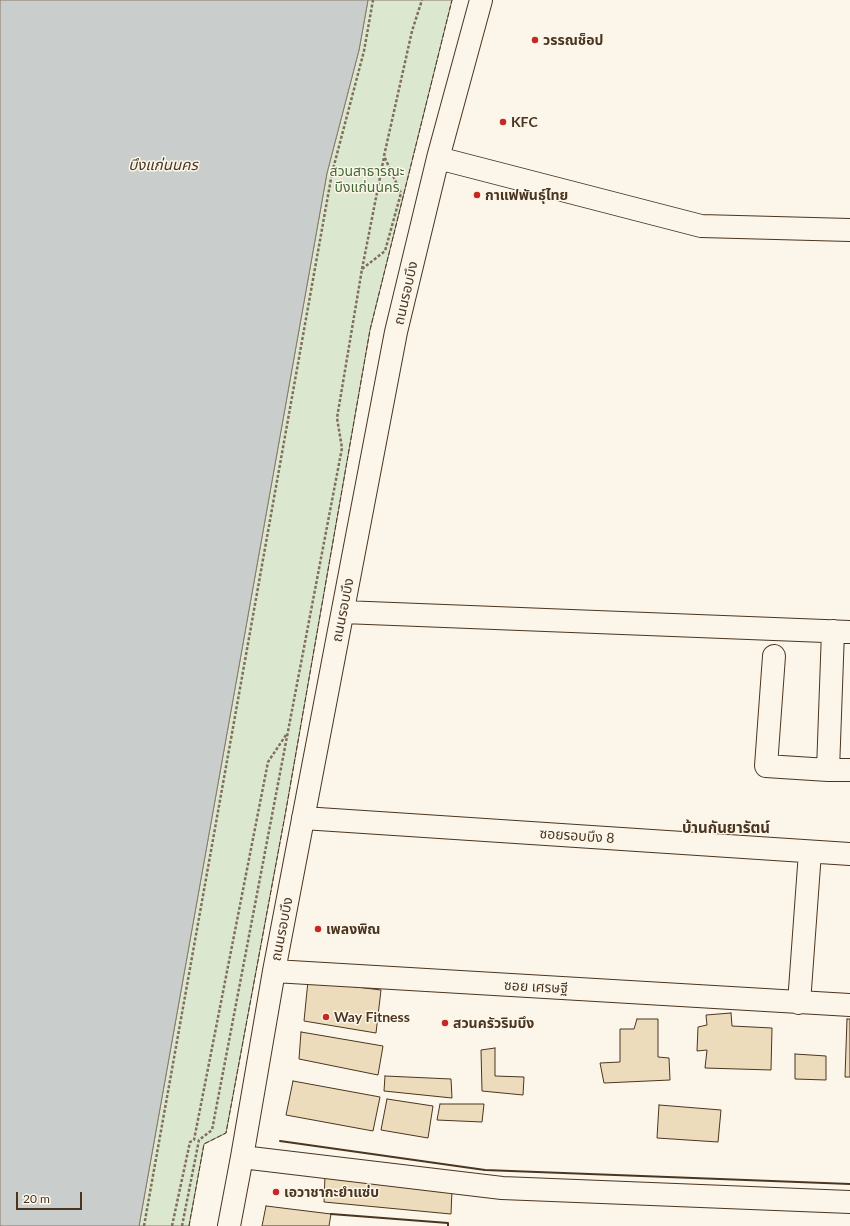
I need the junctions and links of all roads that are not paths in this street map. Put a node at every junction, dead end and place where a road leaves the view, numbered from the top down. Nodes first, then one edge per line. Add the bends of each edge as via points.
1 (481, 0) edge
2 (438, 158) junction
3 (850, 230) edge
4 (343, 612) junction
5 (842, 632) edge
6 (774, 656) dead end
7 (828, 770) junction
8 (850, 770) edge
9 (304, 818) junction
10 (810, 852) junction
11 (850, 854) edge
12 (274, 971) junction
13 (799, 1003) junction
14 (850, 1005) edge
15 (242, 1157) junction
16 (850, 1202) edge
17 (229, 1226) edge

1 - 2 street, ถนนรอบบึง
2 - 3 street via 701,226
2 - 4 street, ถนนรอบบึง via 396,332
4 - 5 street
4 - 9 street, ถนนรอบบึง
5 - 7 street
6 - 7 street via 766,766
7 - 8 street
9 - 10 street, ซอยรอบบึง 8
9 - 12 street, ถนนรอบบึง
10 - 11 street, ซอยรอบบึง 8
10 - 13 street
12 - 13 street, ซอย เศรษฐี
12 - 15 street, ถนนรอบบึง
13 - 14 street, ซอย เศรษฐี
15 - 16 street via 502,1188
15 - 17 street, ถนนรอบบึง

